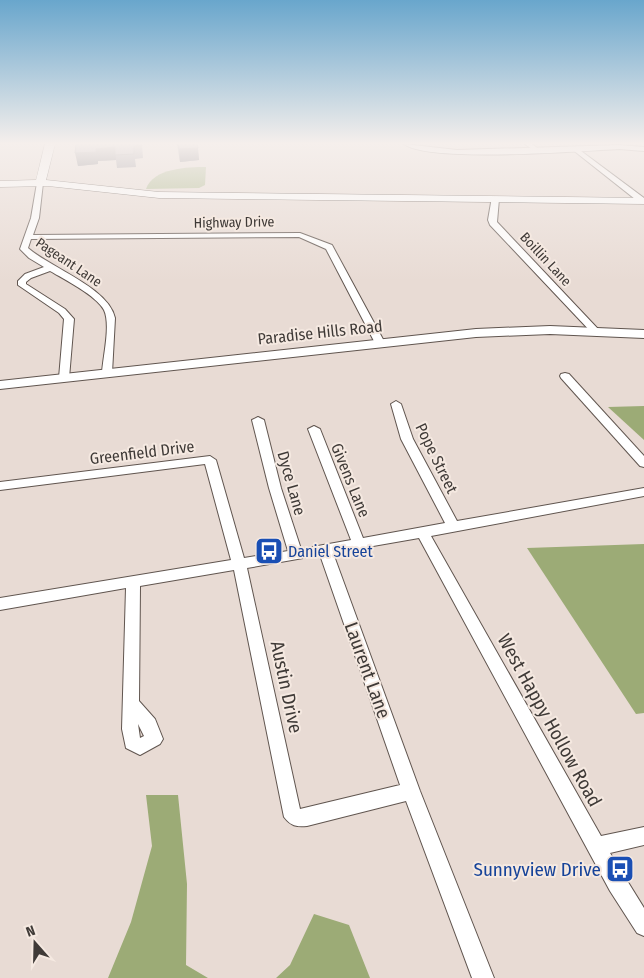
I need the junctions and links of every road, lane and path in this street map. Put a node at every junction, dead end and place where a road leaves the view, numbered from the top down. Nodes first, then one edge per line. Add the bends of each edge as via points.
1 (39, 190) edge
2 (101, 190) edge
3 (629, 190) edge
4 (495, 199) junction
5 (644, 201) edge
6 (28, 237) junction
7 (50, 268) junction
8 (596, 332) junction
9 (644, 334) edge
10 (380, 343) junction
11 (107, 373) junction
12 (565, 376) dead end
13 (64, 378) junction
14 (0, 385) edge
15 (396, 404) dead end
16 (258, 420) dead end
17 (314, 429) dead end
18 (644, 463) edge
19 (0, 486) edge
20 (644, 492) edge
21 (453, 526) junction
22 (423, 533) junction
23 (359, 544) junction
24 (325, 549) junction
25 (296, 554) junction
26 (239, 563) junction
27 (133, 581) junction
28 (0, 604) edge
29 (131, 704) dead end
30 (412, 791) junction
31 (644, 836) edge
32 (596, 847) junction
33 (644, 926) edge
34 (483, 978) edge

1 - 6 street, Pageant Lane
2 - 4 main road via 159,196
3 - 5 street
4 - 5 main road
4 - 8 street, Boillin Lane via 494,223
6 - 7 street, Pageant Lane via 25,250
6 - 10 street, Highway Drive via 300,235 329,246
7 - 11 street, Pageant Lane via 97,297 107,307 110,319
7 - 13 street via 28,276 22,285 69,319
8 - 9 street, Paradise Hills Road
8 - 10 street, Paradise Hills Road via 516,330
10 - 11 street, Paradise Hills Road
11 - 13 street, Paradise Hills Road
12 - 18 street
13 - 14 street, Paradise Hills Road
15 - 21 street, Pope Street via 407,439
16 - 25 street, Dyce Lane
17 - 23 street, Givens Lane
19 - 26 street, Greenfield Drive via 210,460
20 - 21 street
21 - 22 street
22 - 23 street
22 - 32 street, West Happy Hollow Road
23 - 24 street
24 - 25 street
24 - 30 street, Laurent Lane
25 - 26 street
26 - 27 street
26 - 30 street, Austin Drive via 290,811 296,818
27 - 28 street
27 - 29 street
30 - 34 street, Laurent Lane
31 - 32 street
32 - 33 street, West Happy Hollow Road

